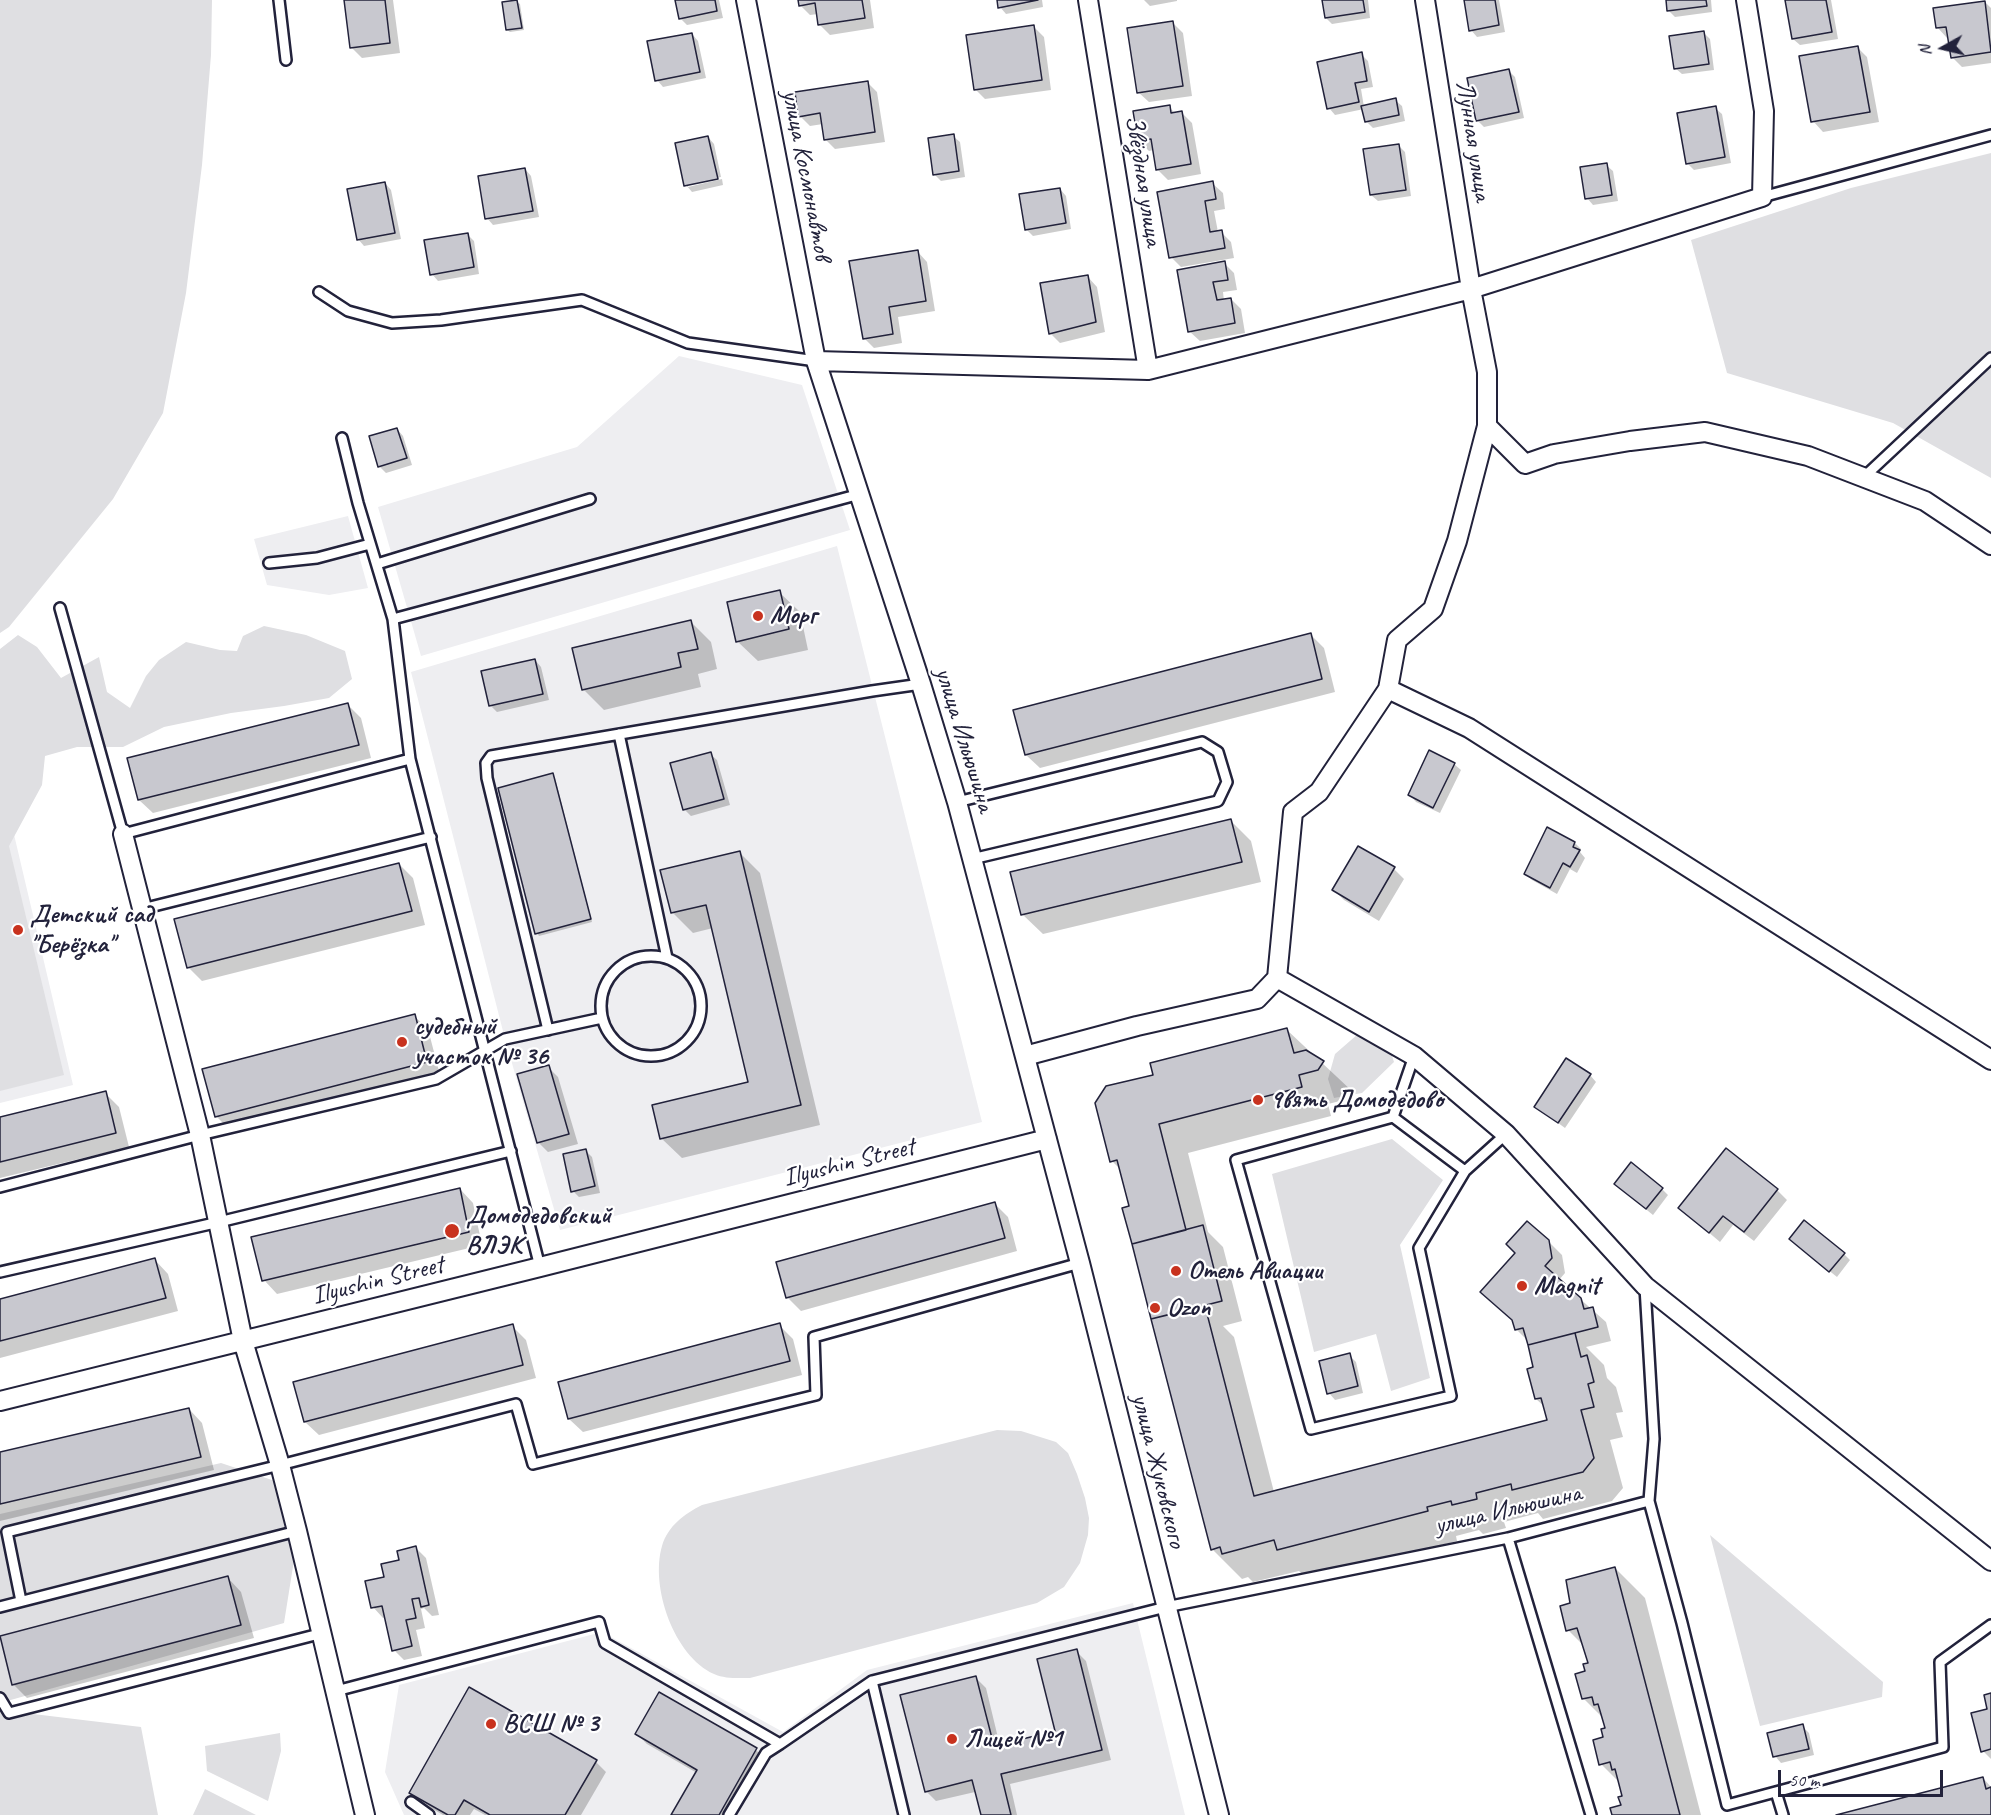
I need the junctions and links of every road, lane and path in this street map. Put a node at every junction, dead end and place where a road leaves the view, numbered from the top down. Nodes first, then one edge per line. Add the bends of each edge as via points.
1 (279, 0) edge
2 (746, 0) edge
3 (1088, 0) edge
4 (1425, 0) edge
5 (1746, 0) edge
6 (286, 60) dead end
7 (1991, 135) edge
8 (1762, 197) junction
9 (1471, 289) junction
10 (319, 292) dead end
11 (1991, 358) edge
12 (816, 361) junction
13 (1148, 370) junction
14 (1487, 426) junction
15 (342, 438) dead end
16 (1864, 477) junction
17 (860, 494) junction
18 (590, 500) dead end
19 (370, 544) junction
20 (1990, 544) edge
21 (269, 563) dead end
22 (376, 564) junction
23 (60, 608) dead end
24 (393, 619) junction
25 (921, 684) junction
26 (1388, 689) junction
27 (619, 734) junction
28 (410, 759) junction
29 (957, 801) junction
30 (123, 834) junction
31 (431, 837) junction
32 (972, 859) junction
33 (142, 909) junction
34 (667, 958) junction
35 (1277, 978) junction
36 (602, 1018) junction
37 (548, 1030) junction
38 (484, 1051) junction
39 (1025, 1056) junction
40 (1414, 1056) junction
41 (1991, 1060) edge
42 (1394, 1117) junction
43 (1506, 1134) junction
44 (200, 1135) junction
45 (1047, 1139) junction
46 (511, 1151) junction
47 (1465, 1171) junction
48 (0, 1187) edge
49 (219, 1222) junction
50 (1080, 1263) junction
51 (540, 1267) junction
52 (0, 1272) edge
53 (1644, 1286) junction
54 (243, 1341) junction
55 (0, 1401) edge
56 (280, 1465) junction
57 (1649, 1501) junction
58 (297, 1531) junction
59 (1508, 1538) junction
60 (1991, 1562) edge
61 (21, 1601) junction
62 (0, 1607) edge
63 (1166, 1607) junction
64 (1991, 1625) edge
65 (323, 1633) junction
66 (872, 1681) junction
67 (336, 1691) junction
68 (0, 1698) edge
69 (780, 1744) junction
70 (1776, 1792) junction
71 (411, 1802) dead end
72 (365, 1815) edge
73 (429, 1815) edge
74 (729, 1815) edge
75 (904, 1815) edge
76 (1219, 1815) edge
77 (1591, 1815) edge
78 (1783, 1815) edge

1 - 6 lane
2 - 12 street, улица Космонавтов
3 - 13 street, Звёздная улица
4 - 9 street, Лунная улица
5 - 8 street via 1764,111
7 - 8 lane
8 - 9 street
9 - 13 street
9 - 14 street, Лунная улица via 1487,372
10 - 12 lane via 348,311 392,322 441,320 582,300 688,343
11 - 16 lane
12 - 13 street
12 - 17 street, улица Ильюшина
14 - 16 street via 1525,464 1554,454 1705,432 1808,456
14 - 26 street, Лунная улица via 1457,541 1433,609 1397,640
15 - 19 lane
16 - 20 street via 1925,501
17 - 24 lane
17 - 25 street, улица Ильюшина
18 - 22 lane
19 - 21 lane via 317,558
19 - 22 lane
22 - 24 lane
23 - 30 lane
24 - 28 lane
25 - 27 lane
25 - 29 street, улица Ильюшина
26 - 35 street via 1319,792 1293,812
26 - 41 street via 1469,728
27 - 34 lane
27 - 37 lane via 491,756 486,762
28 - 30 lane
28 - 31 lane
29 - 32 street, улица Ильюшина
29 - 32 lane via 1202,742 1218,752 1227,782 1218,801
30 - 33 street
31 - 33 lane
31 - 38 lane
32 - 39 street, улица Ильюшина
33 - 44 street
34 - 36 lane via 643,957 615,971 603,992
34 - 36 lane via 693,979 700,997 697,1026 687,1042 668,1054 650,1057 630,1053 608,1033
35 - 39 street via 1257,999
35 - 40 street
36 - 37 lane
37 - 38 lane via 505,1039
38 - 44 lane via 436,1079
38 - 46 lane
39 - 45 street, улица Ильюшина
40 - 42 lane
40 - 43 street
42 - 47 lane
42 - 47 lane via 1236,1160 1311,1429 1451,1396 1419,1248
43 - 47 lane
43 - 53 street
44 - 48 lane
44 - 49 street
45 - 50 street, улица Жуковского
45 - 51 street, Ilyushin Street
46 - 49 lane
46 - 51 lane
49 - 52 lane
49 - 54 street
50 - 56 lane via 814,1337 816,1395 805,1398 533,1464 516,1404
50 - 63 street, улица Жуковского
51 - 54 street, Ilyushin Street
53 - 57 lane via 1654,1439
53 - 60 street
54 - 55 street, Ilyushin Street
54 - 56 street
56 - 58 street
56 - 61 lane via 7,1532
57 - 59 lane, улица Ильюшина
57 - 70 lane via 1727,1805
58 - 61 lane
58 - 65 street
59 - 63 lane, улица Ильюшина
59 - 77 lane
61 - 62 lane
63 - 66 lane, улица Ильюшина
63 - 76 street, улица Жуковского
64 - 70 lane via 1940,1662 1942,1747
65 - 67 street
65 - 68 lane via 9,1713
66 - 69 lane
66 - 75 lane
67 - 69 lane via 599,1622 605,1643
67 - 72 street
69 - 74 lane via 766,1753
70 - 78 lane
71 - 73 lane

